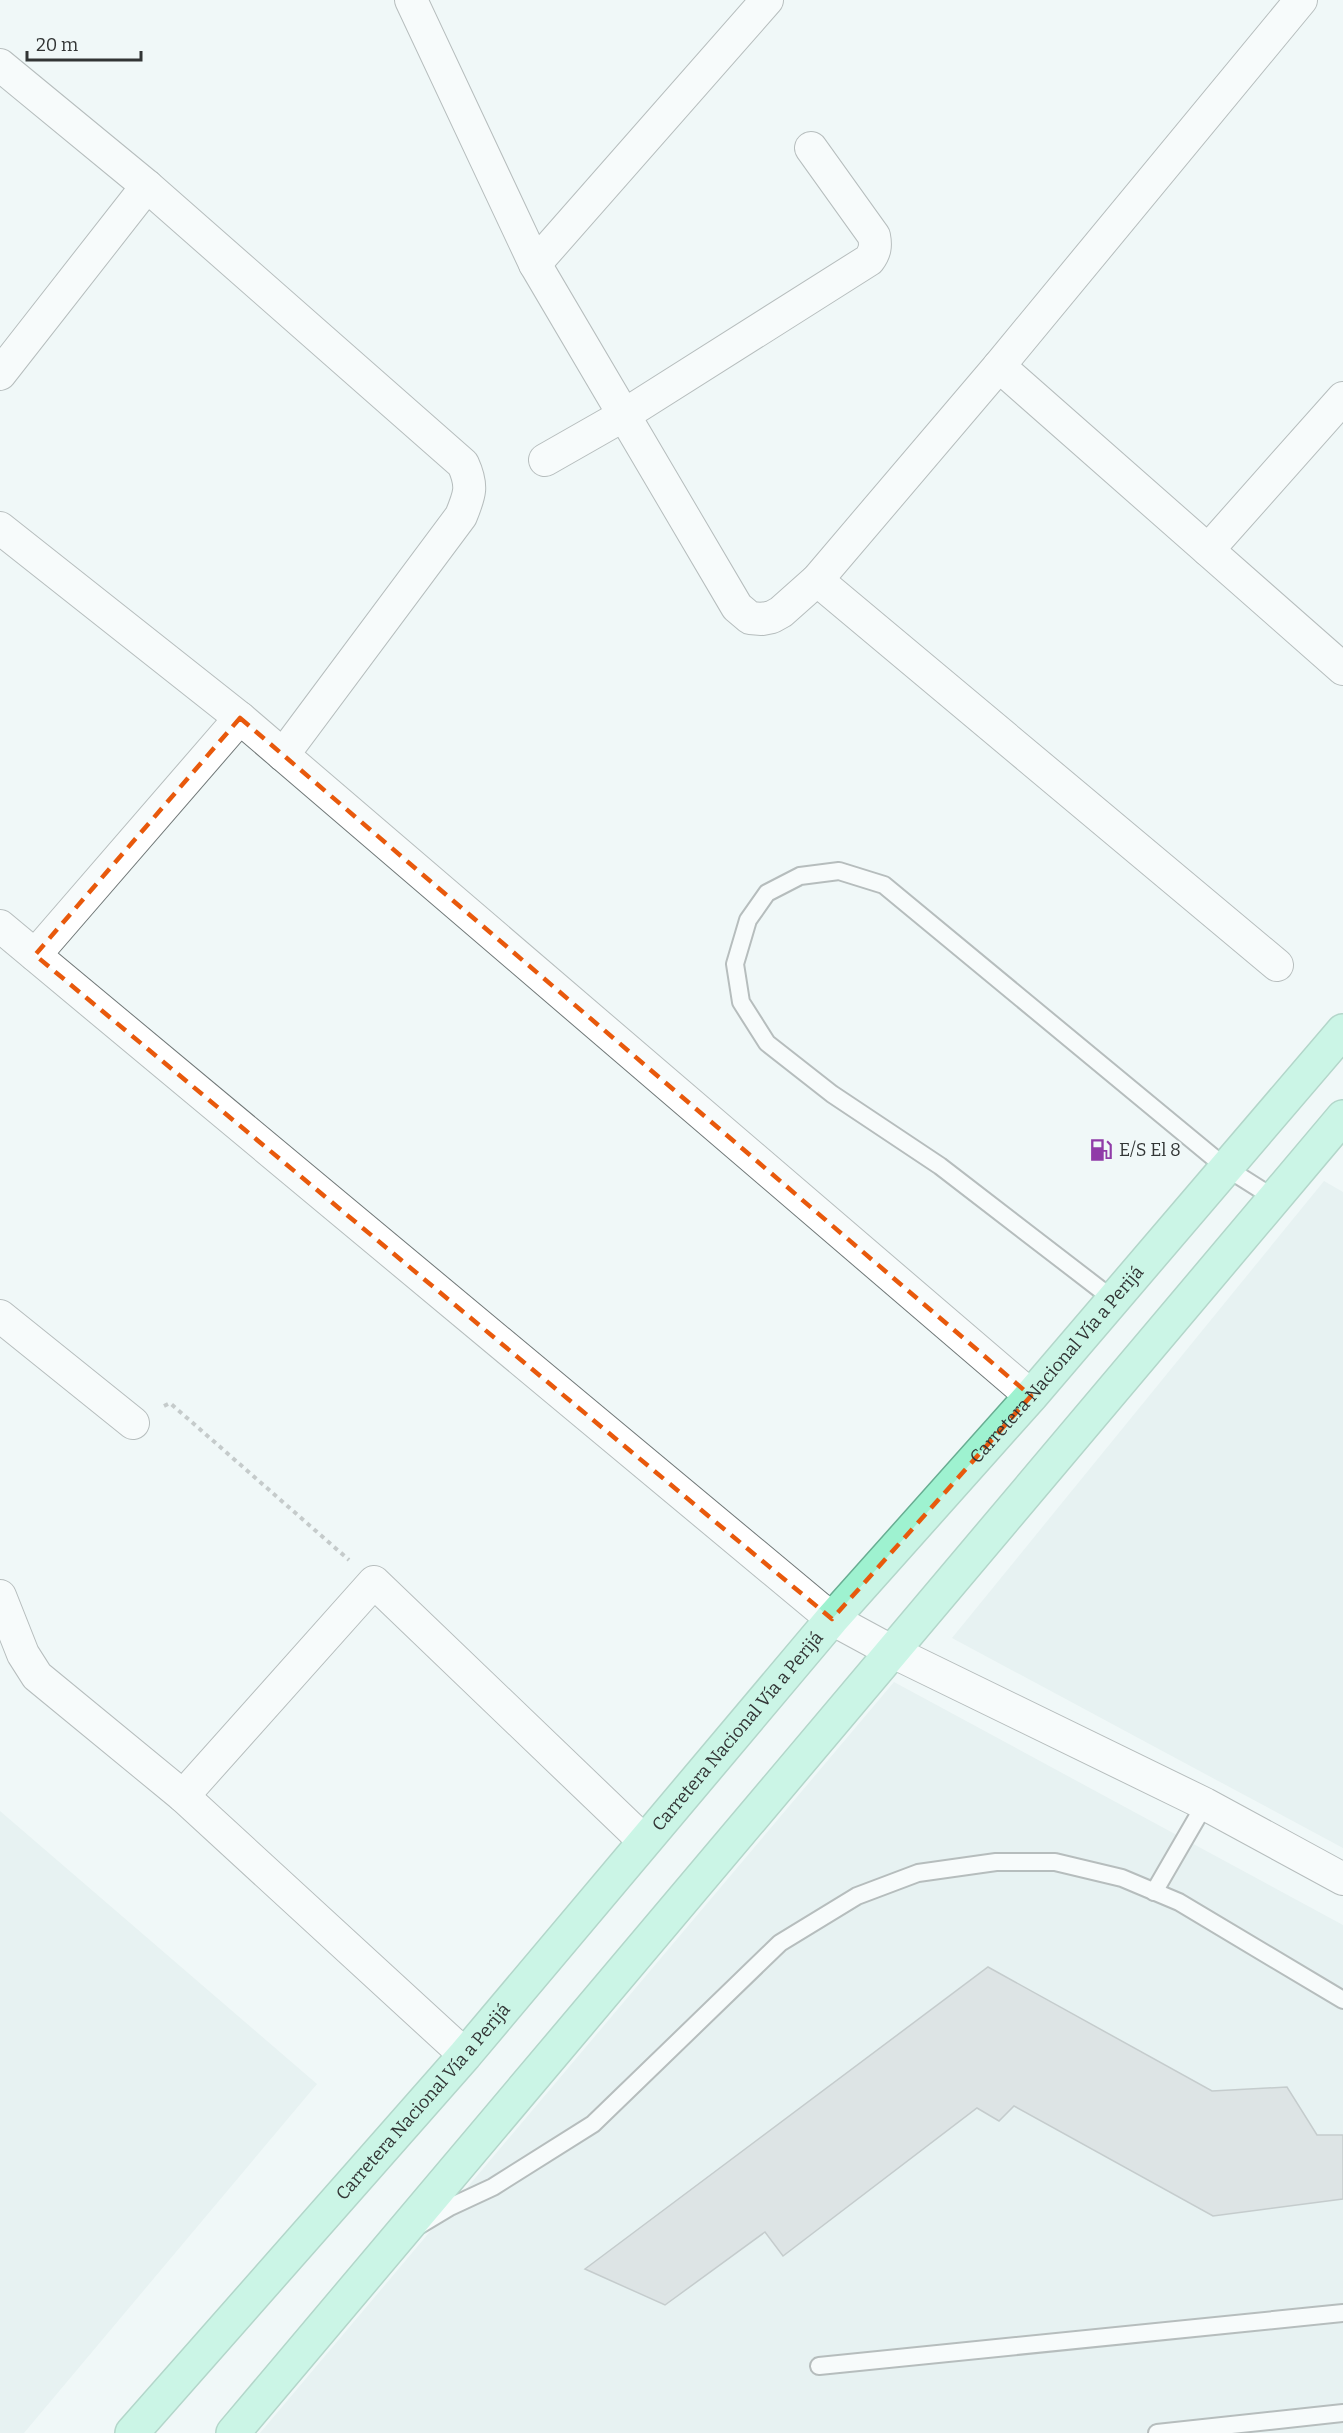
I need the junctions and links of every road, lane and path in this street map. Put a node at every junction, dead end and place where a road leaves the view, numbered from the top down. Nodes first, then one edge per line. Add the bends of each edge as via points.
1 (411, 0) edge
2 (767, 0) edge
3 (1301, 0) edge
4 (0, 66) edge
5 (811, 148) dead end
6 (147, 186) junction
7 (535, 264) junction
8 (999, 366) junction
9 (0, 374) edge
10 (1343, 398) edge
11 (624, 415) junction
12 (545, 460) dead end
13 (0, 528) edge
14 (1208, 550) junction
15 (817, 580) junction
16 (1342, 667) edge
17 (240, 718) junction
18 (283, 754) junction
19 (0, 926) edge
20 (35, 955) junction
21 (1277, 965) dead end
22 (1343, 1031) edge
23 (1343, 1117) edge
24 (1225, 1167) junction
25 (1274, 1198) junction
26 (1114, 1300) junction
27 (0, 1316) edge
28 (1031, 1396) junction
29 (133, 1423) joint
30 (374, 1582) junction
31 (0, 1596) edge
32 (832, 1619) junction
33 (891, 1651) junction
34 (183, 1796) junction
35 (1204, 1804) junction
36 (644, 1841) junction
37 (1343, 1879) edge
38 (1154, 1892) junction
39 (1343, 2000) edge
40 (465, 2055) junction
41 (396, 2240) junction
42 (1343, 2313) edge
43 (819, 2366) dead end
44 (1343, 2413) edge
45 (132, 2433) edge
46 (233, 2433) edge
47 (1157, 2433) edge

1 - 7 street
2 - 7 street
3 - 8 street
4 - 6 street
5 - 11 street via 874,236 874,253 869,260
6 - 9 street
6 - 18 street via 463,464 471,481 460,516
7 - 11 street
8 - 14 street
8 - 15 street
10 - 14 street
11 - 12 street
11 - 15 street via 737,606 750,618 762,619 781,612
13 - 17 street
14 - 16 street
15 - 21 street
17 - 18 street
17 - 20 street
18 - 28 street
19 - 20 street
20 - 32 street
22 - 24 highway, Carretera Nacional Vía a Perijá
23 - 25 highway
24 - 25 lane
24 - 26 highway, Carretera Nacional Vía a Perijá
24 - 26 lane via 884,885 839,872 800,876 767,893 748,920 735,964 741,1002 767,1043 832,1094 940,1166
25 - 33 highway
26 - 28 highway, Carretera Nacional Vía a Perijá
27 - 29 street
28 - 32 highway, Carretera Nacional Vía a Perijá
29 - 30 path via 170,1403
30 - 34 street
30 - 36 street
31 - 34 street via 23,1654 37,1676
32 - 33 street
32 - 36 highway, Carretera Nacional Vía a Perijá
33 - 35 street
33 - 41 highway
34 - 40 street
35 - 37 street
35 - 38 lane
36 - 40 highway, Carretera Nacional Vía a Perijá
38 - 39 lane via 1179,1902
38 - 41 lane via 1122,1878 1054,1862 996,1862 918,1873 857,1896 780,1943 593,2124 493,2187 450,2207
40 - 45 highway, Carretera Nacional Vía a Perijá
41 - 46 highway
42 - 43 lane
44 - 47 lane

